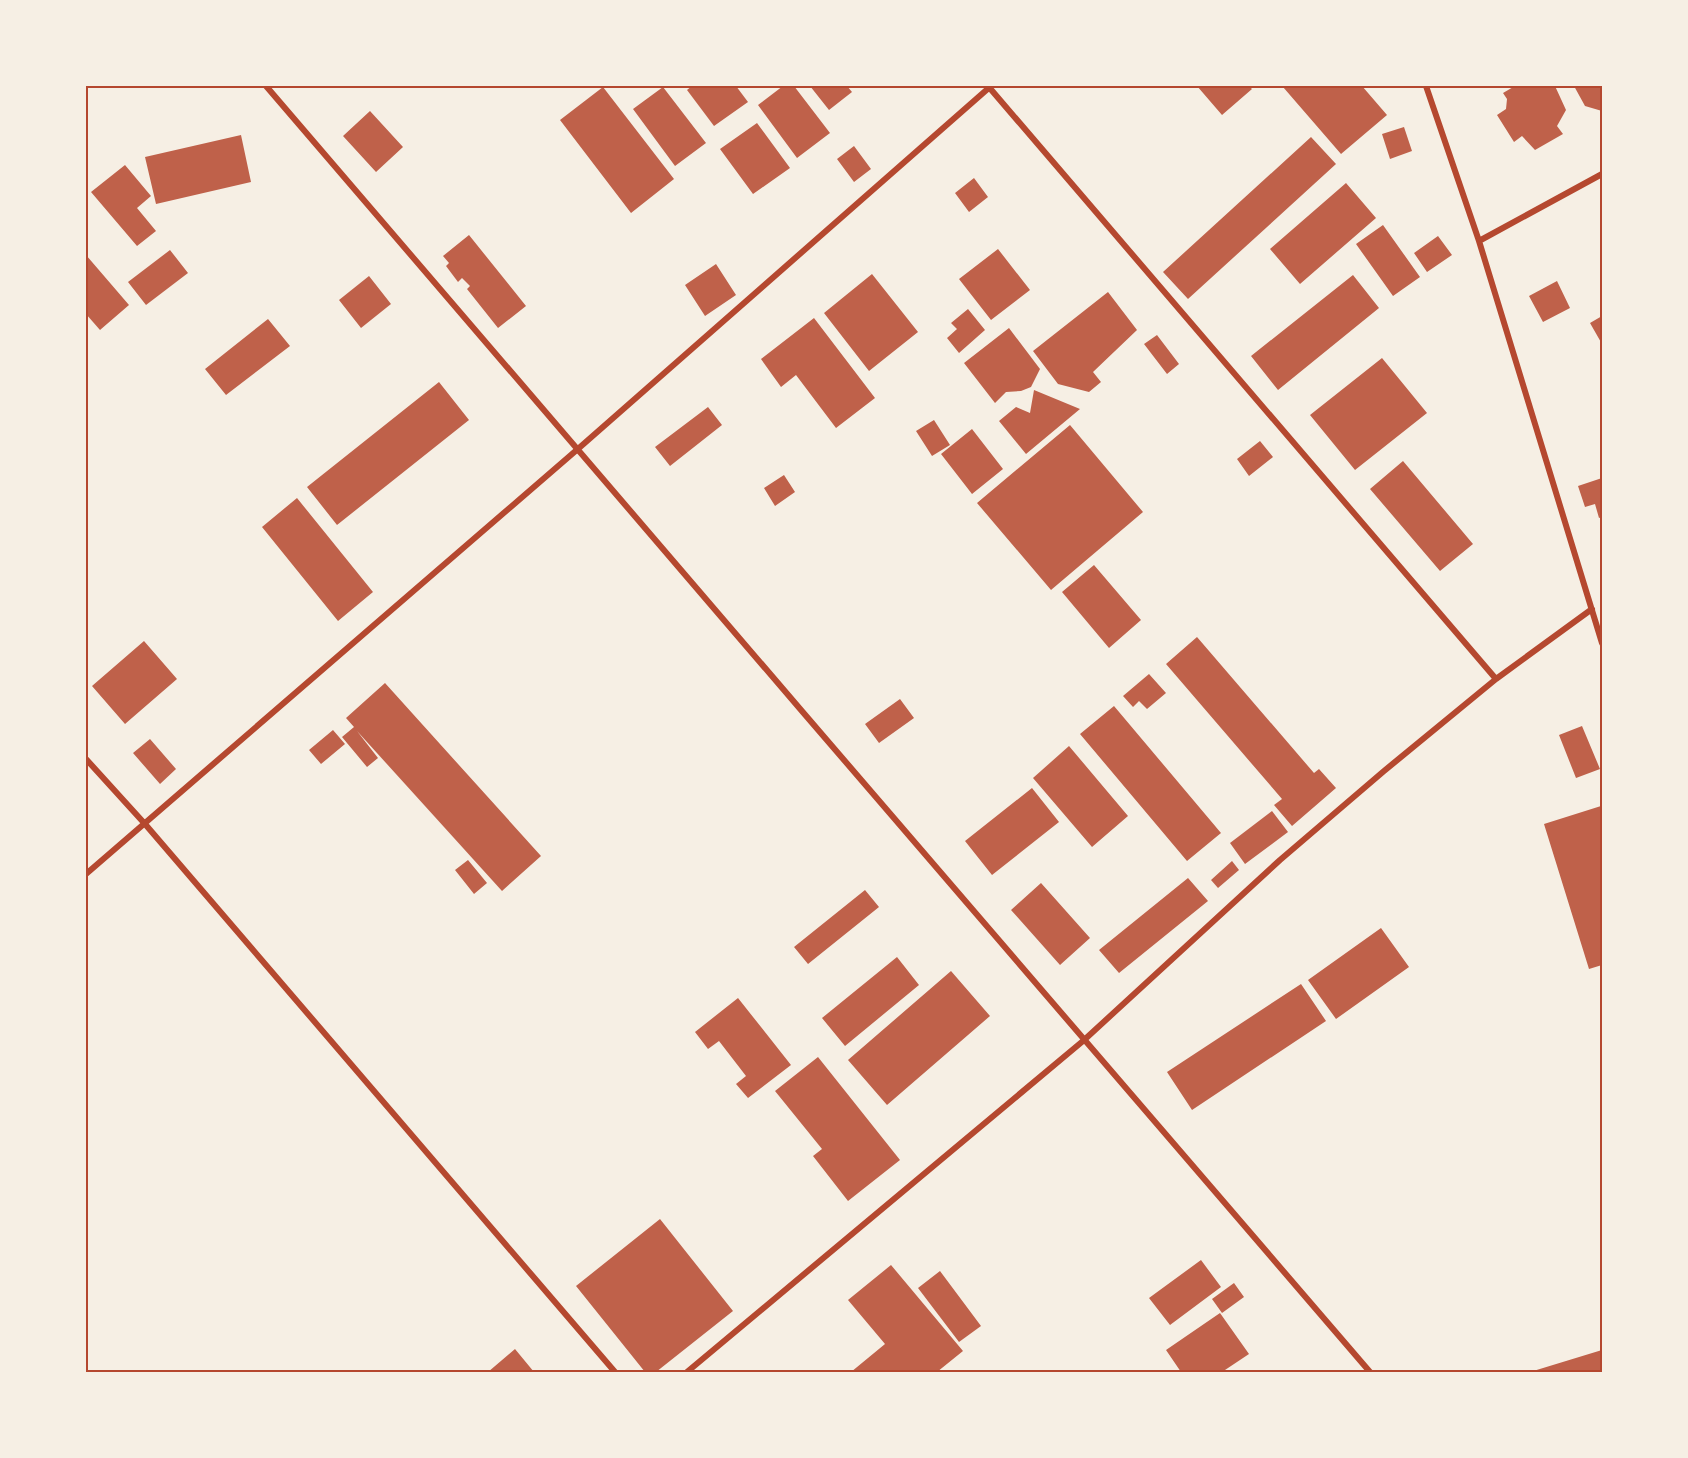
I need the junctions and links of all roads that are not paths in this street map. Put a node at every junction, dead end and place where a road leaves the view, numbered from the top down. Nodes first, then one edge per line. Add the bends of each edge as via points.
1 (266, 86) edge
2 (990, 86) edge
3 (1426, 86) edge
4 (1602, 174) edge
5 (1479, 242) junction
6 (579, 448) junction
7 (1592, 609) junction
8 (1602, 643) edge
9 (1496, 679) junction
10 (86, 759) edge
11 (146, 824) junction
12 (86, 874) edge
13 (1083, 1041) junction
14 (615, 1372) edge
15 (687, 1372) edge
16 (1370, 1372) edge

1 - 6 street
2 - 6 street
2 - 9 street
3 - 5 street
4 - 5 street
5 - 7 street
6 - 11 street
6 - 13 street
7 - 8 street
7 - 9 street
9 - 13 street via 1280,860
10 - 11 street
11 - 12 street
11 - 14 street
13 - 15 street
13 - 16 street

